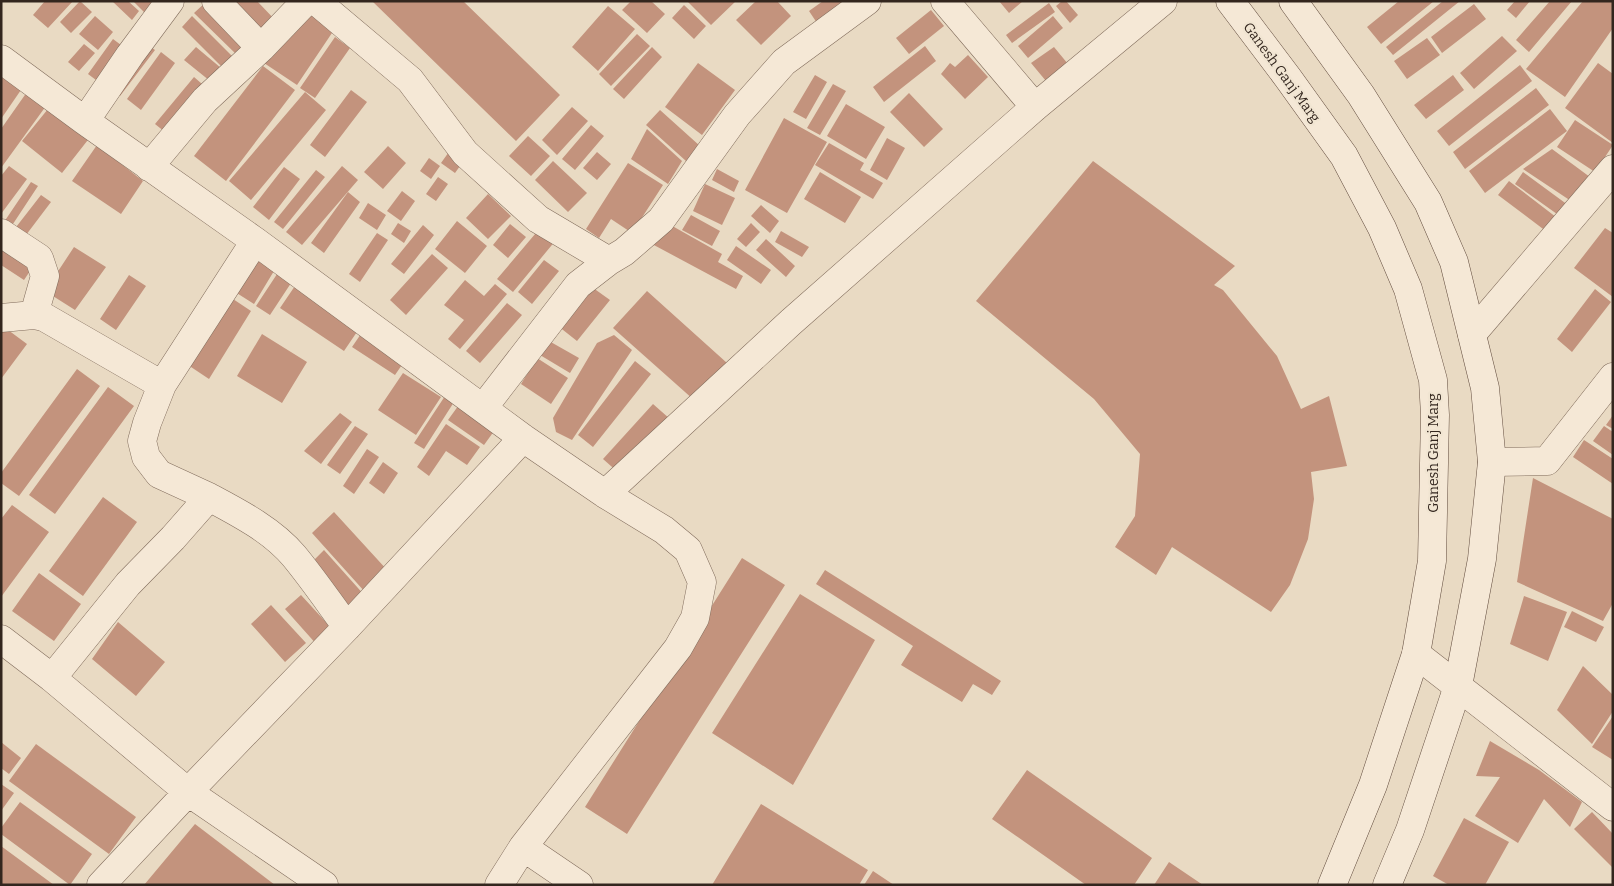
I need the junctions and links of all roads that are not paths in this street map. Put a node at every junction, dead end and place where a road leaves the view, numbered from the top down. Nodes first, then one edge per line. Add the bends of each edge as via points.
1 (170, 1) edge
2 (216, 1) edge
3 (306, 1) edge
4 (316, 1) edge
5 (867, 1) edge
6 (945, 1) edge
7 (1162, 1) edge
8 (1230, 1) edge
9 (1293, 1) edge
10 (261, 48) junction
11 (1, 59) edge
12 (1035, 107) junction
13 (85, 121) junction
14 (149, 167) junction
15 (1613, 170) edge
16 (1, 233) edge
17 (255, 241) junction
18 (609, 262) junction
19 (34, 315) junction
20 (1, 318) edge
21 (1472, 334) junction
22 (1613, 377) edge
23 (162, 385) junction
24 (483, 408) junction
25 (523, 438) junction
26 (1492, 462) junction
27 (605, 494) junction
28 (209, 497) junction
29 (347, 628) junction
30 (1, 639) edge
31 (1416, 654) junction
32 (52, 678) junction
33 (1458, 686) junction
34 (188, 792) junction
35 (1612, 804) edge
36 (523, 847) junction
37 (101, 885) edge
38 (324, 885) edge
39 (499, 885) edge
40 (579, 885) edge
41 (1332, 885) edge
42 (1387, 885) edge

1 - 13 street
2 - 10 street
3 - 10 street
4 - 18 street via 410,80 465,153 538,219
5 - 18 street via 784,62 737,115 661,220
6 - 12 street
7 - 12 street
8 - 31 street, Ganesh Ganj Marg via 1344,156 1382,228 1408,289 1433,380 1435,415 1432,561
9 - 21 street via 1361,95 1428,202 1454,262
10 - 14 street via 205,100
11 - 13 street
12 - 27 street via 791,322
13 - 14 street
14 - 17 street
15 - 21 street
16 - 19 street via 39,258 45,276
17 - 23 street
17 - 24 street
18 - 24 street via 578,285
19 - 20 street
19 - 23 street via 44,317
21 - 26 street via 1485,388
22 - 26 street via 1547,461
23 - 28 street via 142,441 146,457 159,474
24 - 25 street
25 - 27 street
25 - 29 street
26 - 33 street via 1482,559
27 - 36 street via 664,530 688,550 702,582 695,618 678,648
28 - 29 street via 243,515 294,555
28 - 32 street via 128,584
29 - 34 street
30 - 32 street
31 - 33 street
31 - 41 street, Ganesh Ganj Marg via 1373,785
32 - 34 street
33 - 35 street
33 - 42 street via 1410,830
34 - 37 street
34 - 38 street
36 - 39 street
36 - 40 street

